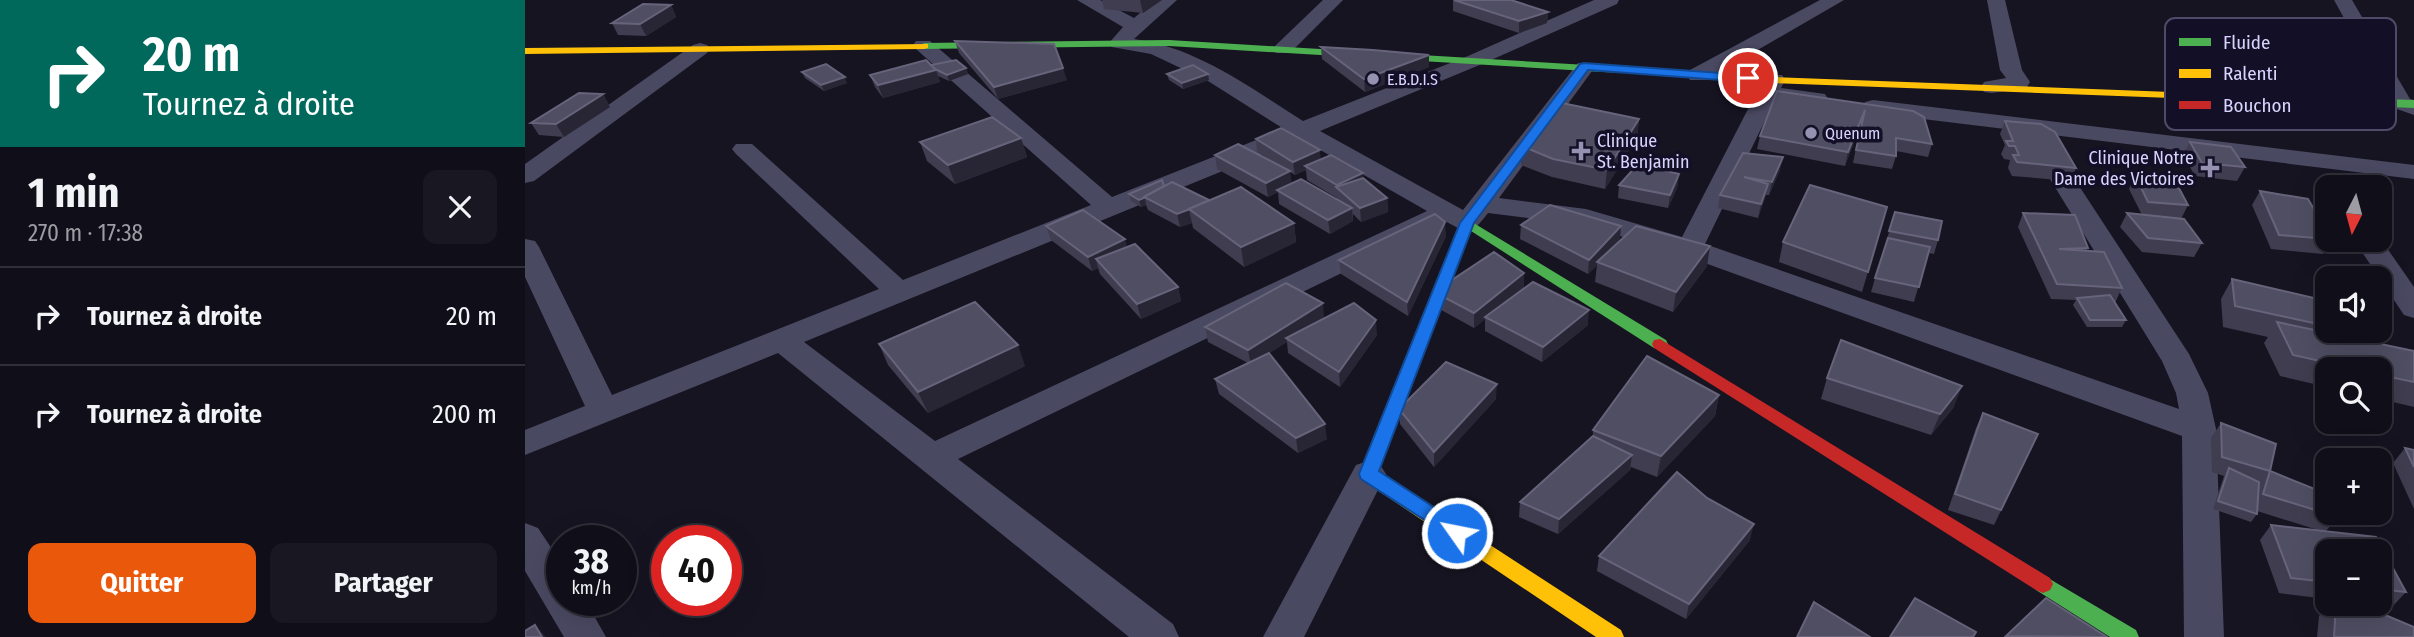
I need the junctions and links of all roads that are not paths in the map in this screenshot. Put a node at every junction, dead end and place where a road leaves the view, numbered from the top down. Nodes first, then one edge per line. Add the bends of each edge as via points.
1 (1086, 0) edge
2 (1168, 0) edge
3 (1334, 0) edge
4 (1563, 0) edge
5 (1610, 0) edge
6 (1835, 0) edge
7 (1996, 0) edge
8 (2343, 0) edge
9 (1588, 8) junction
10 (2354, 18) edge
11 (1135, 26) junction
12 (1119, 43) junction
13 (923, 45) junction
14 (700, 49) junction
15 (1283, 49) junction
16 (525, 51) edge
17 (1475, 60) junction
18 (1584, 66) junction
19 (1697, 75) junction
20 (2396, 83) edge
21 (1771, 87) junction
22 (1992, 88) junction
23 (2165, 95) edge
24 (2410, 105) edge
25 (2029, 127) junction
26 (1300, 129) junction
27 (744, 149) dead end
28 (537, 159) edge
29 (2316, 162) junction
30 (2414, 172) edge
31 (2325, 175) edge
32 (525, 176) edge
33 (1109, 207) junction
34 (1465, 213) junction
35 (525, 247) edge
36 (1690, 248) junction
37 (2376, 252) edge
38 (899, 292) junction
39 (2414, 309) edge
40 (781, 341) junction
41 (604, 412) junction
42 (2199, 429) junction
43 (525, 443) edge
44 (932, 457) junction
45 (1368, 474) junction
46 (525, 538) edge
47 (546, 573) edge
48 (573, 616) edge
49 (586, 637) edge
50 (1159, 637) edge
51 (1283, 637) edge
52 (1613, 637) edge
53 (2129, 637) edge
54 (2204, 637) edge

1 - 11 street
2 - 11 street
3 - 15 street
4 - 9 street
5 - 9 street
6 - 19 street
7 - 22 street via 2011,70 2019,82
8 - 10 street
9 - 17 street
11 - 12 street
12 - 13 main road
12 - 15 main road
12 - 26 street via 1156,48 1177,57
13 - 14 main road
13 - 33 street
14 - 16 main road
14 - 28 street
15 - 17 main road
17 - 18 main road
17 - 26 street
18 - 19 main road
18 - 34 street
19 - 21 main road
20 - 24 street
21 - 22 main road
21 - 25 street
21 - 36 street
22 - 23 main road
25 - 29 street
25 - 42 street via 2178,361 2192,393
26 - 33 street
26 - 34 street
27 - 38 street
28 - 32 street
29 - 30 street
29 - 31 street
33 - 38 street
34 - 36 street via 1585,217
34 - 44 street
34 - 45 main road
34 - 53 main road
35 - 41 street
36 - 42 street
37 - 39 street
38 - 40 street
40 - 41 street
40 - 44 street
41 - 43 street
42 - 54 street
44 - 50 street
45 - 51 street
45 - 52 main road
46 - 47 street
48 - 49 street

